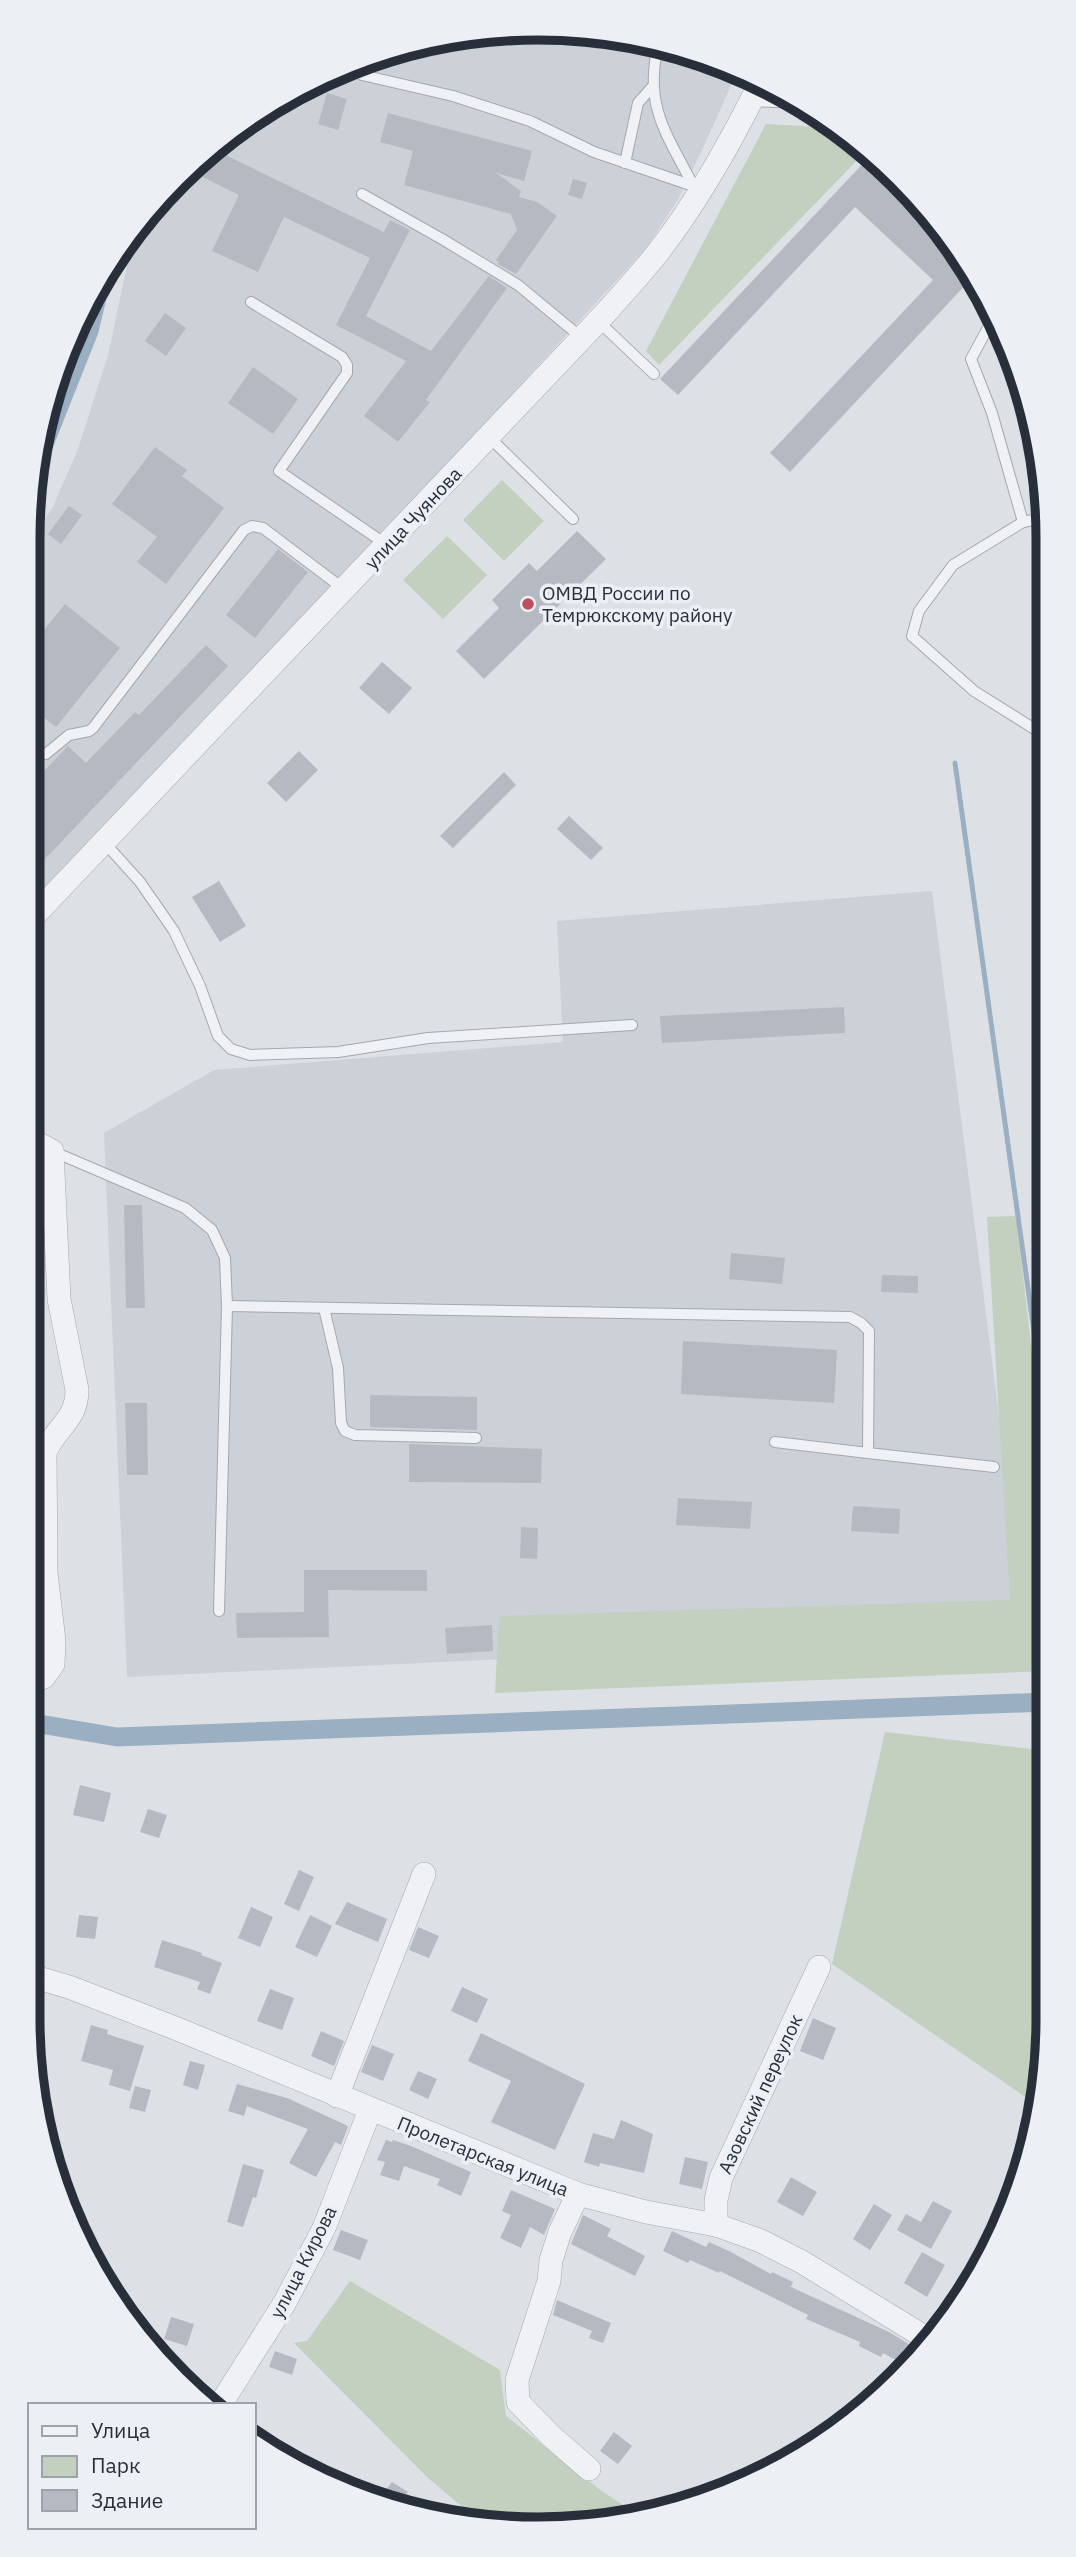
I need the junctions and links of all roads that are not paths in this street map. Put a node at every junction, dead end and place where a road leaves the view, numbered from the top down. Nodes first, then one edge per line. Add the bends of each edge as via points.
1 (657, 55) edge
2 (360, 74) edge
3 (653, 86) junction
4 (755, 92) edge
5 (625, 163) junction
6 (697, 187) junction
7 (362, 194) dead end
8 (251, 303) dead end
9 (598, 321) junction
10 (988, 327) edge
11 (582, 338) junction
12 (654, 374) dead end
13 (489, 437) junction
14 (573, 519) dead end
15 (1035, 520) edge
16 (1023, 522) junction
17 (387, 545) junction
18 (345, 590) junction
19 (1036, 730) edge
20 (40, 753) edge
21 (104, 842) junction
22 (40, 909) edge
23 (632, 1026) dead end
24 (40, 1145) edge
25 (52, 1151) junction
26 (227, 1306) junction
27 (324, 1308) junction
28 (476, 1438) dead end
29 (775, 1442) dead end
30 (868, 1453) junction
31 (994, 1467) dead end
32 (219, 1611) dead end
33 (40, 1678) edge
34 (424, 1874) dead end
35 (819, 1967) dead end
36 (40, 1979) edge
37 (337, 2096) junction
38 (370, 2110) junction
39 (578, 2194) junction
40 (716, 2225) junction
41 (922, 2335) edge
42 (221, 2403) edge
43 (589, 2469) dead end

1 - 3 lane
2 - 5 lane via 530,121
3 - 5 lane via 638,103
3 - 6 lane via 655,109
4 - 6 street, улица Чуянова via 726,150
5 - 6 lane
6 - 9 street, улица Чуянова via 657,253
7 - 11 lane via 517,285
8 - 17 lane via 342,357 347,365 279,471
9 - 11 street, улица Чуянова
9 - 12 lane
10 - 16 lane via 971,359 992,413
11 - 13 street, улица Чуянова
13 - 14 lane
13 - 17 street, улица Чуянова
15 - 16 lane
16 - 19 lane via 953,565 919,611 912,636 974,691
17 - 18 street, улица Чуянова
18 - 20 lane via 263,528 244,530 93,728 69,735 46,754
18 - 21 street, улица Чуянова
21 - 22 street, улица Чуянова
21 - 23 lane via 174,930 218,1036 231,1049 250,1055 338,1052 429,1038
24 - 25 street
25 - 26 lane via 185,1208 212,1230 225,1258
25 - 33 street via 59,1299 78,1390 71,1417 50,1439 45,1453 46,1573 54,1641 53,1664
26 - 27 lane
26 - 32 lane
27 - 28 lane via 338,1368 345,1431
27 - 30 lane via 850,1317 869,1331
29 - 30 lane
30 - 31 lane
34 - 37 street
35 - 40 street, Азовский переулок via 721,2178
36 - 37 street, Пролетарская улица via 163,2023
37 - 38 street, Пролетарская улица
38 - 39 street, Пролетарская улица
38 - 42 street, улица Кирова via 324,2228 284,2304
39 - 40 street, Пролетарская улица
39 - 43 street via 560,2232 517,2381 518,2402
40 - 41 street, Пролетарская улица via 802,2262

